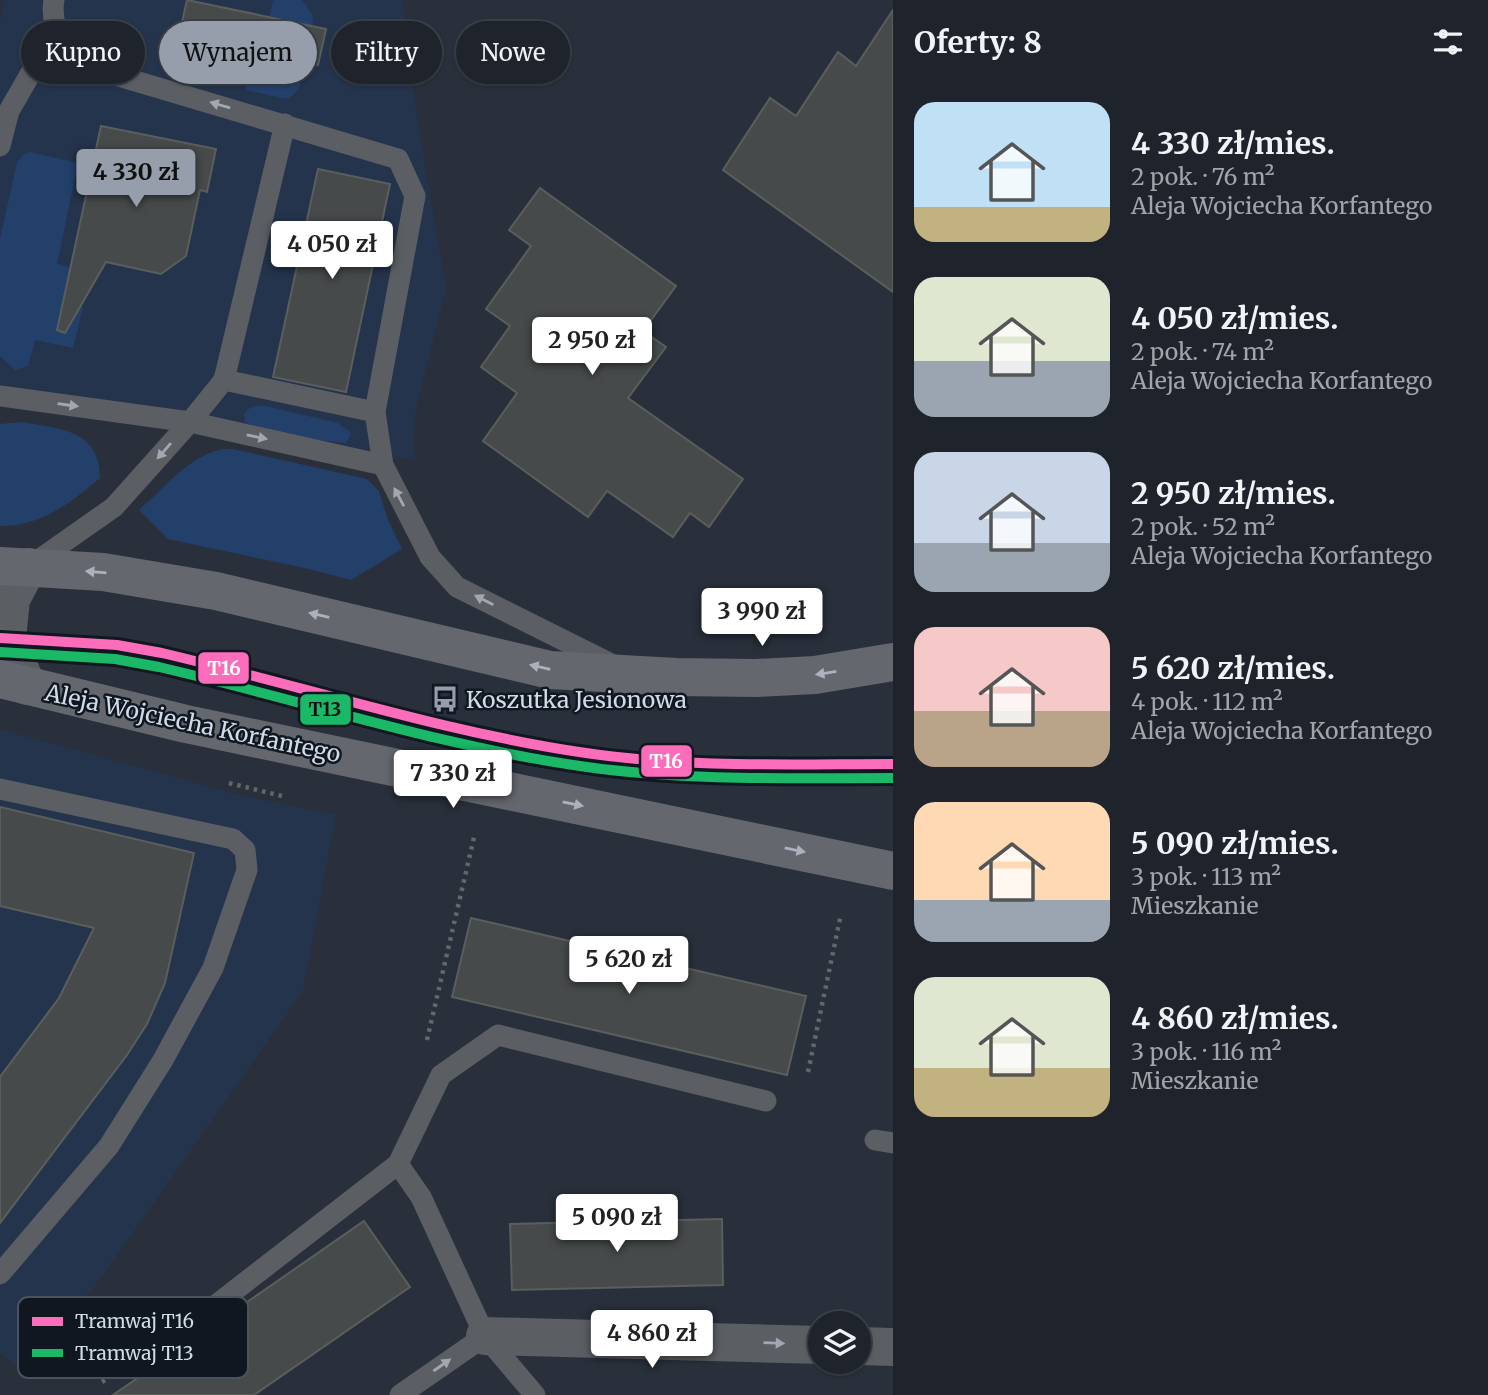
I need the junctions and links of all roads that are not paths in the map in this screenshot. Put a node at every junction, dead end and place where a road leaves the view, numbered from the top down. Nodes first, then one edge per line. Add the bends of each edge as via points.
1 (54, 0) edge
2 (55, 21) edge
3 (145, 83) edge
4 (25, 84) edge
5 (285, 124) junction
6 (0, 146) edge
7 (224, 380) junction
8 (0, 396) edge
9 (375, 412) junction
10 (190, 422) junction
11 (383, 465) junction
12 (14, 567) edge
13 (893, 663) edge
14 (633, 675) junction
15 (13, 682) edge
16 (0, 789) edge
17 (893, 871) edge
18 (766, 1101) dead end
19 (398, 1164) junction
20 (0, 1274) edge
21 (227, 1297) edge
22 (485, 1336) junction
23 (808, 1345) edge
24 (871, 1346) edge
25 (893, 1347) edge
26 (400, 1395) edge
27 (535, 1395) edge

1 - 2 lane
5 -> 3 lane
4 - 6 lane via 9,111
5 - 7 lane
5 - 9 lane via 398,159 415,196
7 - 9 lane
7 - 10 lane
8 -> 10 lane
9 - 11 lane
10 -> 11 lane
10 -> 12 lane via 114,507
14 -> 11 lane via 457,587 430,557
14 -> 12 main road via 550,670 216,591 103,572
12 - 15 street, Aleja Wojciecha Korfantego via 7,638
13 -> 14 main road via 815,675
15 -> 17 main road, Aleja Wojciecha Korfantego via 211,729
16 - 20 lane via 233,839 245,850 247,870 213,968 163,1060 109,1146
18 - 19 lane via 498,1035 441,1075
19 - 21 lane
19 - 22 lane via 421,1198
22 -> 23 street
26 -> 22 lane
22 - 27 lane
24 - 25 street

